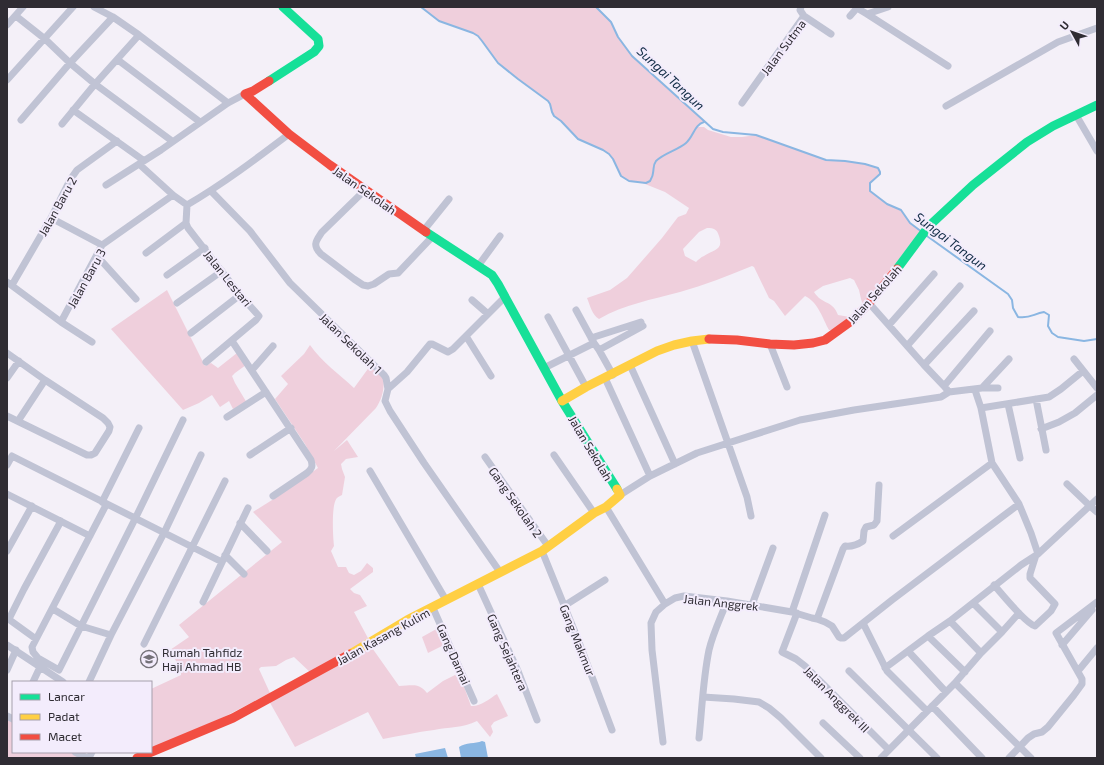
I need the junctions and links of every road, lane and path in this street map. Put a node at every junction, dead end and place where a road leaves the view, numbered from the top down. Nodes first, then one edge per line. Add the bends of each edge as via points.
1 (23, 7) edge
2 (73, 7) edge
3 (94, 7) edge
4 (283, 7) edge
5 (801, 7) edge
6 (857, 7) edge
7 (888, 7) edge
8 (867, 14) junction
9 (16, 16) junction
10 (804, 16) junction
11 (850, 16) dead end
12 (113, 17) junction
13 (7, 25) edge
14 (1097, 28) edge
15 (831, 34) dead end
16 (139, 36) junction
17 (44, 39) junction
18 (118, 60) junction
19 (70, 63) junction
20 (948, 66) dead end
21 (7, 80) edge
22 (95, 84) junction
23 (245, 94) junction
24 (228, 103) junction
25 (742, 103) dead end
26 (1097, 104) edge
27 (946, 106) dead end
28 (73, 110) junction
29 (1076, 115) junction
30 (21, 120) dead end
31 (200, 122) junction
32 (62, 124) dead end
33 (289, 134) junction
34 (117, 141) junction
35 (172, 141) junction
36 (1097, 151) edge
37 (141, 162) junction
38 (106, 185) dead end
39 (365, 190) junction
40 (211, 191) junction
41 (173, 195) junction
42 (449, 199) dead end
43 (188, 205) junction
44 (51, 218) junction
45 (186, 223) junction
46 (424, 230) junction
47 (433, 236) junction
48 (500, 236) dead end
49 (102, 245) junction
50 (205, 248) junction
51 (146, 253) dead end
52 (97, 256) junction
53 (478, 266) junction
54 (222, 271) junction
55 (934, 274) dead end
56 (167, 275) dead end
57 (10, 283) edge
58 (960, 286) dead end
59 (240, 295) junction
60 (505, 297) junction
61 (136, 299) dead end
62 (472, 300) dead end
63 (177, 303) dead end
64 (869, 303) junction
65 (576, 310) dead end
66 (974, 311) dead end
67 (488, 314) junction
68 (548, 317) dead end
69 (61, 322) junction
70 (889, 325) junction
71 (990, 331) dead end
72 (190, 333) dead end
73 (466, 336) junction
74 (232, 341) junction
75 (592, 341) junction
76 (692, 341) junction
77 (92, 342) dead end
78 (770, 344) junction
79 (273, 346) dead end
80 (907, 346) junction
81 (599, 350) junction
82 (7, 353) edge
83 (569, 355) junction
84 (1009, 359) dead end
85 (1074, 359) dead end
86 (18, 361) junction
87 (206, 362) dead end
88 (630, 365) junction
89 (924, 365) junction
90 (544, 368) junction
91 (252, 370) junction
92 (1083, 371) junction
93 (491, 376) dead end
94 (609, 376) junction
95 (7, 378) edge
96 (45, 380) junction
97 (944, 386) junction
98 (586, 387) junction
99 (787, 387) dead end
100 (998, 388) dead end
101 (1097, 388) edge
102 (388, 389) junction
103 (979, 389) junction
104 (266, 392) junction
105 (949, 392) junction
106 (1097, 395) edge
107 (1036, 399) junction
108 (562, 401) junction
109 (1008, 404) junction
110 (981, 408) junction
111 (7, 416) edge
112 (227, 417) dead end
113 (183, 420) dead end
114 (18, 421) junction
115 (139, 428) dead end
116 (291, 428) junction
117 (1041, 429) junction
118 (728, 444) junction
119 (1046, 450) dead end
120 (9, 455) edge
121 (201, 455) dead end
122 (250, 455) dead end
123 (554, 455) dead end
124 (484, 457) dead end
125 (1020, 458) dead end
126 (992, 463) junction
127 (7, 464) edge
128 (675, 464) junction
129 (370, 472) dead end
130 (650, 476) junction
131 (225, 481) dead end
132 (1067, 484) dead end
133 (879, 485) dead end
134 (7, 494) edge
135 (620, 495) junction
136 (273, 496) dead end
137 (1097, 499) edge
138 (104, 503) junction
139 (1019, 504) junction
140 (32, 506) junction
141 (1090, 506) junction
142 (606, 507) junction
143 (248, 508) dead end
144 (1097, 512) edge
145 (594, 514) junction
146 (825, 515) dead end
147 (751, 516) dead end
148 (135, 519) junction
149 (61, 521) junction
150 (240, 523) junction
151 (164, 533) junction
152 (90, 536) junction
153 (893, 536) dead end
154 (192, 547) junction
155 (773, 548) dead end
156 (545, 549) junction
157 (7, 551) edge
158 (267, 551) dead end
159 (1037, 555) junction
160 (223, 559) junction
161 (500, 572) junction
162 (244, 574) dead end
163 (606, 580) dead end
164 (478, 584) junction
165 (994, 585) junction
166 (446, 600) junction
167 (727, 601) junction
168 (203, 602) dead end
169 (973, 603) junction
170 (1097, 603) edge
171 (665, 604) junction
172 (752, 605) junction
173 (564, 606) junction
174 (433, 608) junction
175 (53, 609) junction
176 (794, 612) junction
177 (1019, 612) junction
178 (8, 619) edge
179 (817, 619) junction
180 (950, 621) junction
181 (863, 624) junction
182 (81, 626) junction
183 (1002, 632) junction
184 (111, 635) junction
185 (928, 636) junction
186 (36, 639) junction
187 (144, 644) dead end
188 (7, 645) edge
189 (1062, 645) junction
190 (1097, 648) edge
191 (16, 650) junction
192 (908, 651) junction
193 (981, 652) junction
194 (40, 667) junction
195 (885, 668) junction
196 (7, 670) edge
197 (849, 671) dead end
198 (1078, 671) junction
199 (965, 672) junction
200 (33, 681) edge
201 (61, 681) edge
202 (89, 681) edge
203 (955, 683) junction
204 (946, 692) junction
205 (703, 697) junction
206 (474, 701) dead end
207 (930, 709) junction
208 (537, 720) dead end
209 (823, 723) dead end
210 (612, 730) dead end
211 (909, 730) junction
212 (699, 738) dead end
213 (662, 742) dead end
214 (1019, 747) junction
215 (152, 751) edge
216 (77, 753) edge
217 (148, 753) edge
218 (888, 755) edge
219 (88, 758) edge
220 (137, 758) edge
221 (821, 758) edge
222 (860, 758) edge
223 (936, 758) edge
224 (982, 758) edge
225 (1009, 758) edge
226 (1031, 758) edge

1 - 9 street
2 - 17 street
3 - 12 street
4 - 23 street via 318,39 318,46 314,52
5 - 10 street
6 - 8 street
6 - 11 street
7 - 8 street
8 - 20 street
9 - 13 street
9 - 17 street
10 - 15 street, Jalan Sutma
10 - 25 street, Jalan Sutma
12 - 16 street
12 - 19 street
14 - 27 street via 1058,42
16 - 18 street
16 - 24 street
17 - 19 street
17 - 21 street
18 - 22 street
18 - 31 street
19 - 22 street
19 - 30 street
22 - 28 street
22 - 35 street
23 - 24 street
23 - 33 street, Jalan Sekolah
24 - 31 street
26 - 29 street, Jalan Sekolah
28 - 32 street
28 - 34 street
29 - 36 street
29 - 64 street, Jalan Sekolah via 1027,142 973,185 929,226
31 - 35 street
33 - 39 street, Jalan Sekolah
33 - 40 street
34 - 37 street
34 - 44 street, Jalan Baru 2 via 78,170 63,192
35 - 37 street
37 - 38 street
37 - 41 street
39 - 46 street, Jalan Sekolah
39 - 47 street via 322,232 315,245 321,254 354,279 368,286 389,274 398,273
40 - 43 street
40 - 102 street, Jalan Sekolah 1 via 250,231 290,282 384,375
41 - 43 street
41 - 49 street, Jalan Baru 3
42 - 46 street
43 - 45 street
44 - 49 street
44 - 57 street, Jalan Baru 2
45 - 50 street, Jalan Lestari
45 - 51 street
46 - 47 street, Jalan Sekolah
47 - 53 street, Jalan Sekolah
48 - 53 street
49 - 52 street, Jalan Baru 3
50 - 54 street, Jalan Lestari
50 - 56 street
52 - 61 street
52 - 69 street, Jalan Baru 3
53 - 60 street, Jalan Sekolah via 492,275
54 - 59 street, Jalan Lestari
54 - 63 street
55 - 70 street
57 - 69 street
58 - 80 street
59 - 72 street
59 - 74 street, Jalan Lestari via 259,317
60 - 67 street
60 - 90 street, Jalan Sekolah
62 - 67 street
64 - 70 street
64 - 78 street, Jalan Sekolah via 854,319 825,340 794,345
65 - 75 street
66 - 89 street
67 - 73 street
68 - 83 street
69 - 77 street
70 - 80 street
71 - 97 street
73 - 93 street
73 - 102 street via 448,352 430,344 407,372
74 - 87 street
74 - 91 street
75 - 81 street
75 - 81 street via 642,324
75 - 83 street
76 - 78 street, Jalan Sekolah via 744,340
76 - 88 street, Jalan Sekolah via 663,349
76 - 118 street
78 - 99 street
79 - 91 street
80 - 89 street
81 - 94 street
82 - 86 street
83 - 90 street
83 - 98 street
84 - 103 street
85 - 92 street
86 - 95 street
86 - 96 street
88 - 94 street, Jalan Sekolah
88 - 128 street
89 - 97 street
90 - 108 street, Jalan Sekolah
91 - 104 street
92 - 101 street
92 - 107 street via 1048,397
94 - 98 street, Jalan Sekolah
94 - 130 street
96 - 114 street
96 - 114 street via 108,423 109,431 98,448 91,455 87,455
97 - 105 street
98 - 108 street, Jalan Sekolah
100 - 103 street
102 - 161 street, Jalan Sekolah 1 via 385,401 390,411
103 - 105 street
103 - 110 street
104 - 112 street
104 - 116 street
105 - 118 street via 941,397 800,420
106 - 117 street via 1075,413
107 - 109 street
107 - 117 street
108 - 135 street, Jalan Sekolah
109 - 110 street
109 - 125 street
110 - 126 street
111 - 114 street
113 - 148 street
115 - 138 street
116 - 122 street
116 - 136 street via 311,460 312,469
117 - 119 street
118 - 128 street via 697,453
118 - 147 street
120 - 127 street
120 - 138 street
121 - 151 street
123 - 145 street
124 - 156 street, Gang Sekolah 2
126 - 139 street
126 - 153 street
128 - 130 street
129 - 166 street
130 - 135 street
131 - 154 street
132 - 141 street
133 - 179 street via 877,521 874,525 866,527 863,542 845,546 843,549
134 - 140 street
135 - 142 street, Jalan Kasang Kulim
137 - 141 street
138 - 148 street
138 - 152 street
139 - 159 street
139 - 181 street
140 - 149 street
140 - 157 street
141 - 144 street
141 - 159 street
142 - 145 street, Jalan Kasang Kulim
142 - 171 street, Jalan Anggrek
143 - 150 street
145 - 156 street, Jalan Kasang Kulim
146 - 176 street
148 - 151 street
148 - 182 street
149 - 152 street
149 - 178 street
150 - 158 street
150 - 160 street
151 - 154 street
151 - 184 street
152 - 175 street
154 - 160 street
154 - 187 street
155 - 172 street
156 - 161 street, Jalan Kasang Kulim
156 - 173 street, Gang Makmur
159 - 165 street
159 - 177 street via 1030,578 1055,604 1035,626
160 - 162 street
160 - 168 street
161 - 164 street, Jalan Kasang Kulim
163 - 173 street
164 - 166 street, Jalan Kasang Kulim
164 - 208 street, Gang Sejahtera via 518,671
165 - 169 street
165 - 177 street
166 - 174 street, Jalan Kasang Kulim
167 - 171 street, Jalan Anggrek via 684,596
167 - 172 street, Jalan Anggrek
167 - 205 street via 709,649
169 - 180 street
169 - 183 street
170 - 189 street
170 - 189 street via 1056,633
171 - 213 street via 656,612 651,624
172 - 176 street, Jalan Anggrek
173 - 210 street, Gang Makmur
174 - 206 street, Gang Damai
174 - 215 street, Jalan Kasang Kulim via 407,620 358,650 233,718
175 - 182 street
175 - 186 street
176 - 179 street, Jalan Anggrek
176 - 218 street, Jalan Anggrek III via 782,652 805,666
177 - 183 street
178 - 186 street
179 - 181 street, Jalan Anggrek via 832,626 841,638
180 - 185 street
180 - 193 street
181 - 195 street
182 - 184 street
182 - 186 street via 59,670 38,658 33,652 32,647
183 - 193 street
184 - 202 street
185 - 192 street
185 - 199 street
188 - 191 street
189 - 198 street
190 - 198 street
191 - 194 street
191 - 196 street
192 - 195 street
192 - 204 street
193 - 199 street
194 - 200 street
194 - 201 street
195 - 207 street
197 - 211 street
198 - 214 street via 1082,684 1074,695 1048,727 1034,734
199 - 203 street
203 - 204 street
203 - 214 street
204 - 207 street
205 - 212 street
205 - 221 street via 759,702 781,718
207 - 211 street
207 - 224 street
209 - 222 street
211 - 218 street
211 - 223 street
214 - 225 street
214 - 226 street
216 - 219 street
217 - 220 street, Jalan Kasang Kulim

